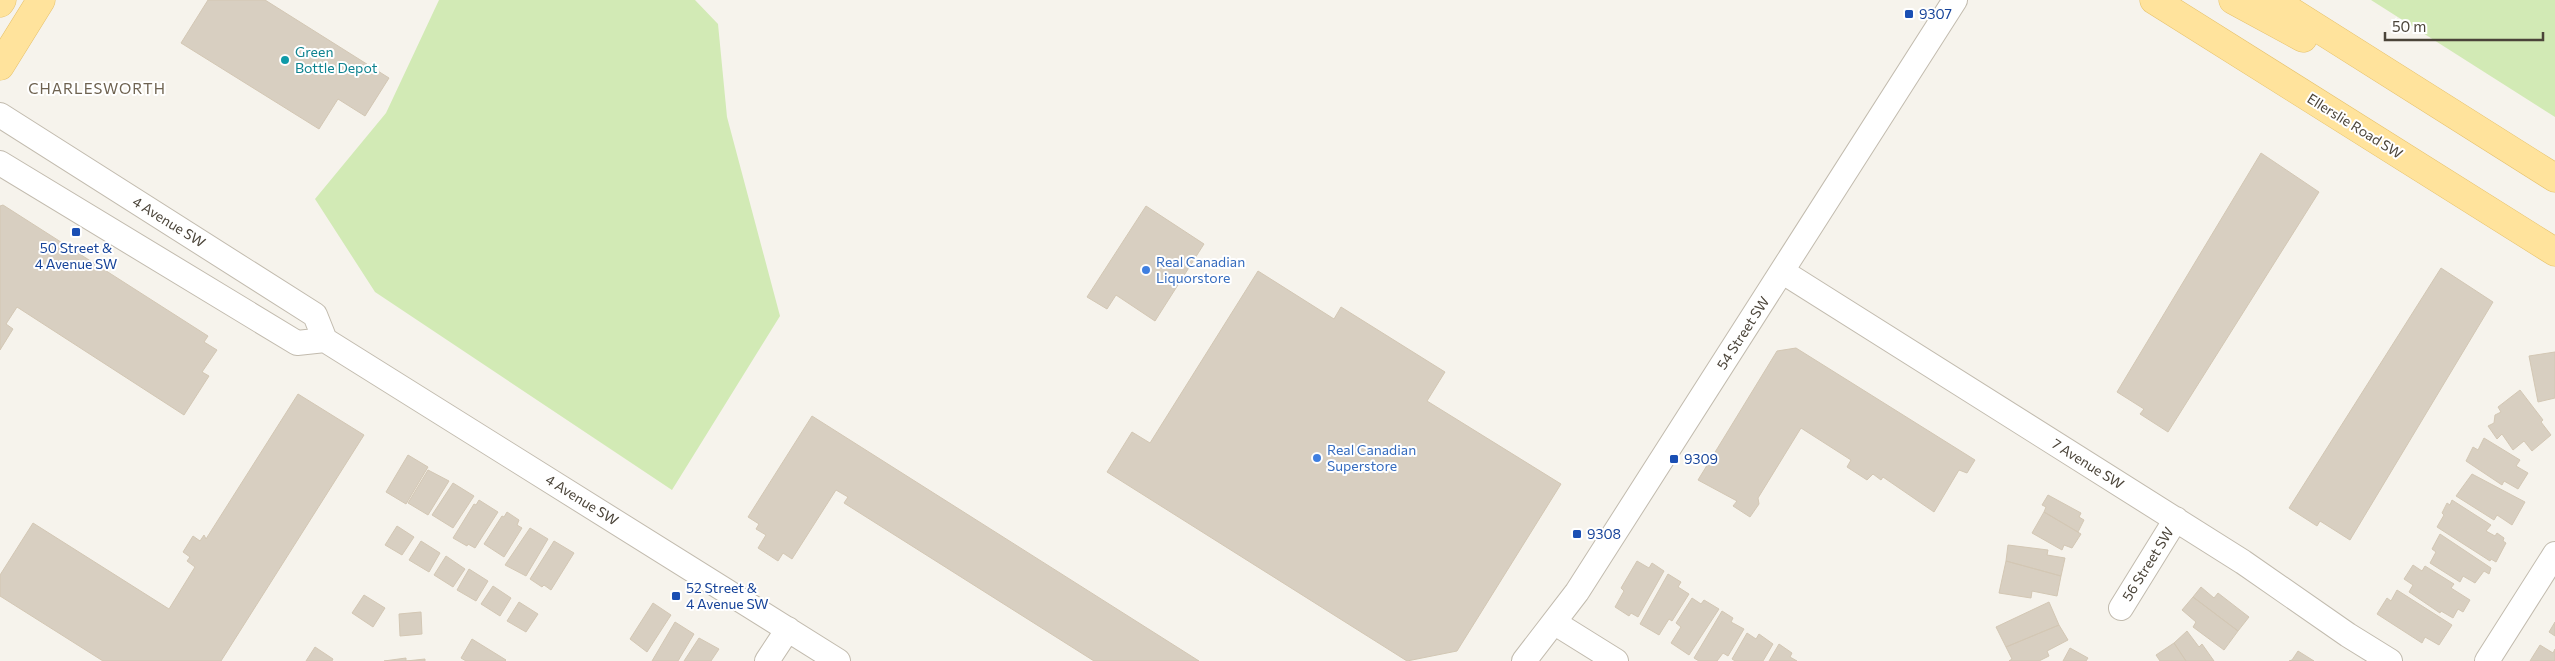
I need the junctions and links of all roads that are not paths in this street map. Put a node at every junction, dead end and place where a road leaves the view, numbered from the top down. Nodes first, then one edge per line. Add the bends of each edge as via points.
1 (2, 0) edge
2 (41, 0) edge
3 (1955, 0) edge
4 (2154, 0) edge
5 (2233, 0) edge
6 (2273, 0) edge
7 (0, 3) edge
8 (0, 66) edge
9 (2392, 76) junction
10 (0, 115) edge
11 (0, 163) edge
12 (2555, 178) edge
13 (2555, 252) edge
14 (1782, 272) junction
15 (325, 340) junction
16 (2176, 519) junction
17 (2555, 554) edge
18 (2121, 608) dead end
19 (1555, 623) junction
20 (788, 629) junction
21 (767, 661) edge
22 (838, 661) edge
23 (1524, 661) edge
24 (1616, 661) edge
25 (2390, 661) edge
26 (2487, 661) edge

1 - 7 main road
2 - 8 main road
3 - 14 street, 54 Street SW
4 - 13 main road, Ellerslie Road SW
5 - 9 main road via 2291,33
6 - 9 main road
9 - 12 main road
10 - 15 street, 4 Avenue SW via 315,315
11 - 15 street via 297,343
14 - 16 street, 7 Avenue SW
14 - 19 street, 54 Street SW
15 - 20 street, 4 Avenue SW
16 - 18 street, 56 Street SW
16 - 25 street, 7 Avenue SW
17 - 26 street
19 - 23 street, 54 Street SW
19 - 24 street
20 - 21 street
20 - 22 street, 4 Avenue SW

